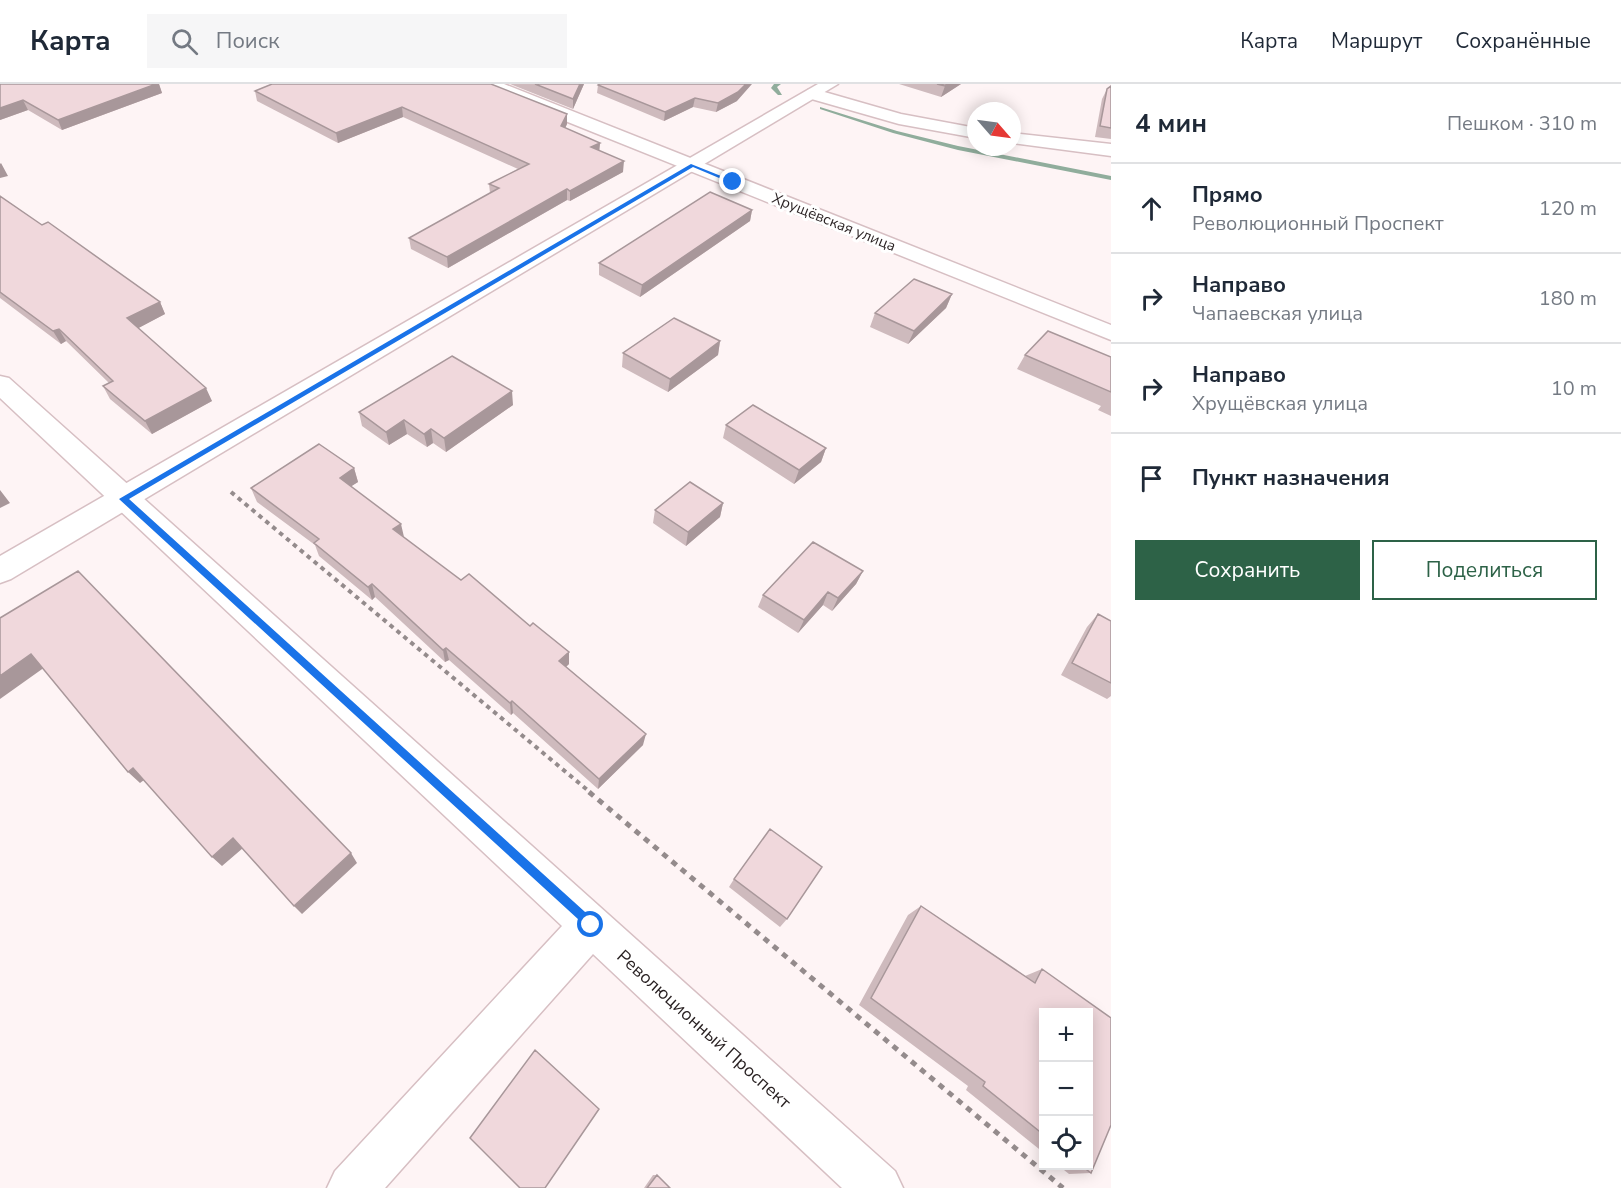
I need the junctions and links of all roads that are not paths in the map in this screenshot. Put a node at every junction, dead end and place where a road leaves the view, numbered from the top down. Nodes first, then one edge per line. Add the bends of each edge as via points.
1 (489, 84) edge
2 (822, 89) edge
3 (967, 131) edge
4 (1021, 139) edge
5 (1111, 150) edge
6 (693, 165) junction
7 (1111, 333) edge
8 (0, 384) edge
9 (123, 499) junction
10 (0, 571) edge
11 (591, 925) junction
12 (352, 1188) edge
13 (878, 1188) edge

1 - 6 street, Хрущёвская улица
2 - 3 street via 899,119
2 - 6 street
4 - 5 street
6 - 7 street, Хрущёвская улица
6 - 9 street
8 - 9 street, Революционный Проспект
9 - 10 street
9 - 11 street, Революционный Проспект
11 - 12 street
11 - 13 street, Революционный Проспект

